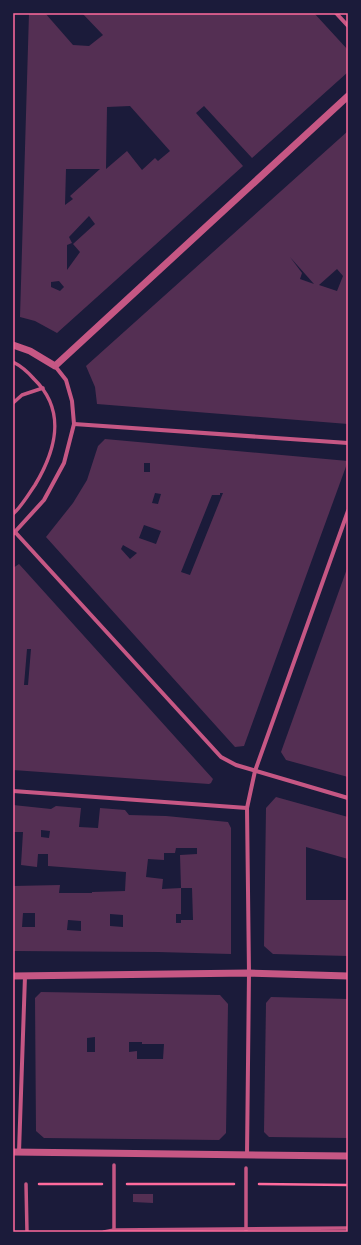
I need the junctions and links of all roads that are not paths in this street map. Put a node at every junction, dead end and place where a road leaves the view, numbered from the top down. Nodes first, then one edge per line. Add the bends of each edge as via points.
1 (336, 13) edge
2 (348, 26) edge
3 (348, 96) edge
4 (13, 345) edge
5 (13, 362) edge
6 (55, 366) junction
7 (43, 388) junction
8 (13, 403) edge
9 (74, 424) junction
10 (348, 443) edge
11 (348, 511) edge
12 (13, 514) edge
13 (14, 533) edge
14 (254, 771) junction
15 (13, 791) edge
16 (348, 798) edge
17 (247, 808) junction
18 (249, 973) junction
19 (13, 976) edge
20 (25, 976) junction
21 (348, 976) edge
22 (16, 1152) edge
23 (247, 1155) junction
24 (348, 1156) edge
25 (114, 1165) dead end
26 (246, 1168) dead end
27 (26, 1184) dead end
28 (348, 1228) edge
29 (333, 1230) edge
30 (114, 1231) edge
31 (225, 1231) edge
32 (246, 1231) edge
33 (259, 1231) edge
34 (27, 1232) edge
35 (104, 1232) edge

1 - 2 street
3 - 6 street
4 - 6 street via 30,351
5 - 7 street
6 - 9 street via 66,380 72,401
7 - 8 street via 22,395
7 - 12 street via 52,406 55,427 53,446 41,475
9 - 10 street
9 - 13 street via 64,463 44,500
11 - 14 street
13 - 14 street via 221,757
14 - 16 street
14 - 17 street
15 - 17 street
17 - 18 street
18 - 20 street
18 - 21 street
18 - 23 street
19 - 20 street
20 - 22 street
22 - 23 street
23 - 24 street
25 - 30 street
26 - 32 street
27 - 34 street
28 - 29 street
29 - 33 street
30 - 31 street
30 - 35 street
31 - 32 street
32 - 33 street

